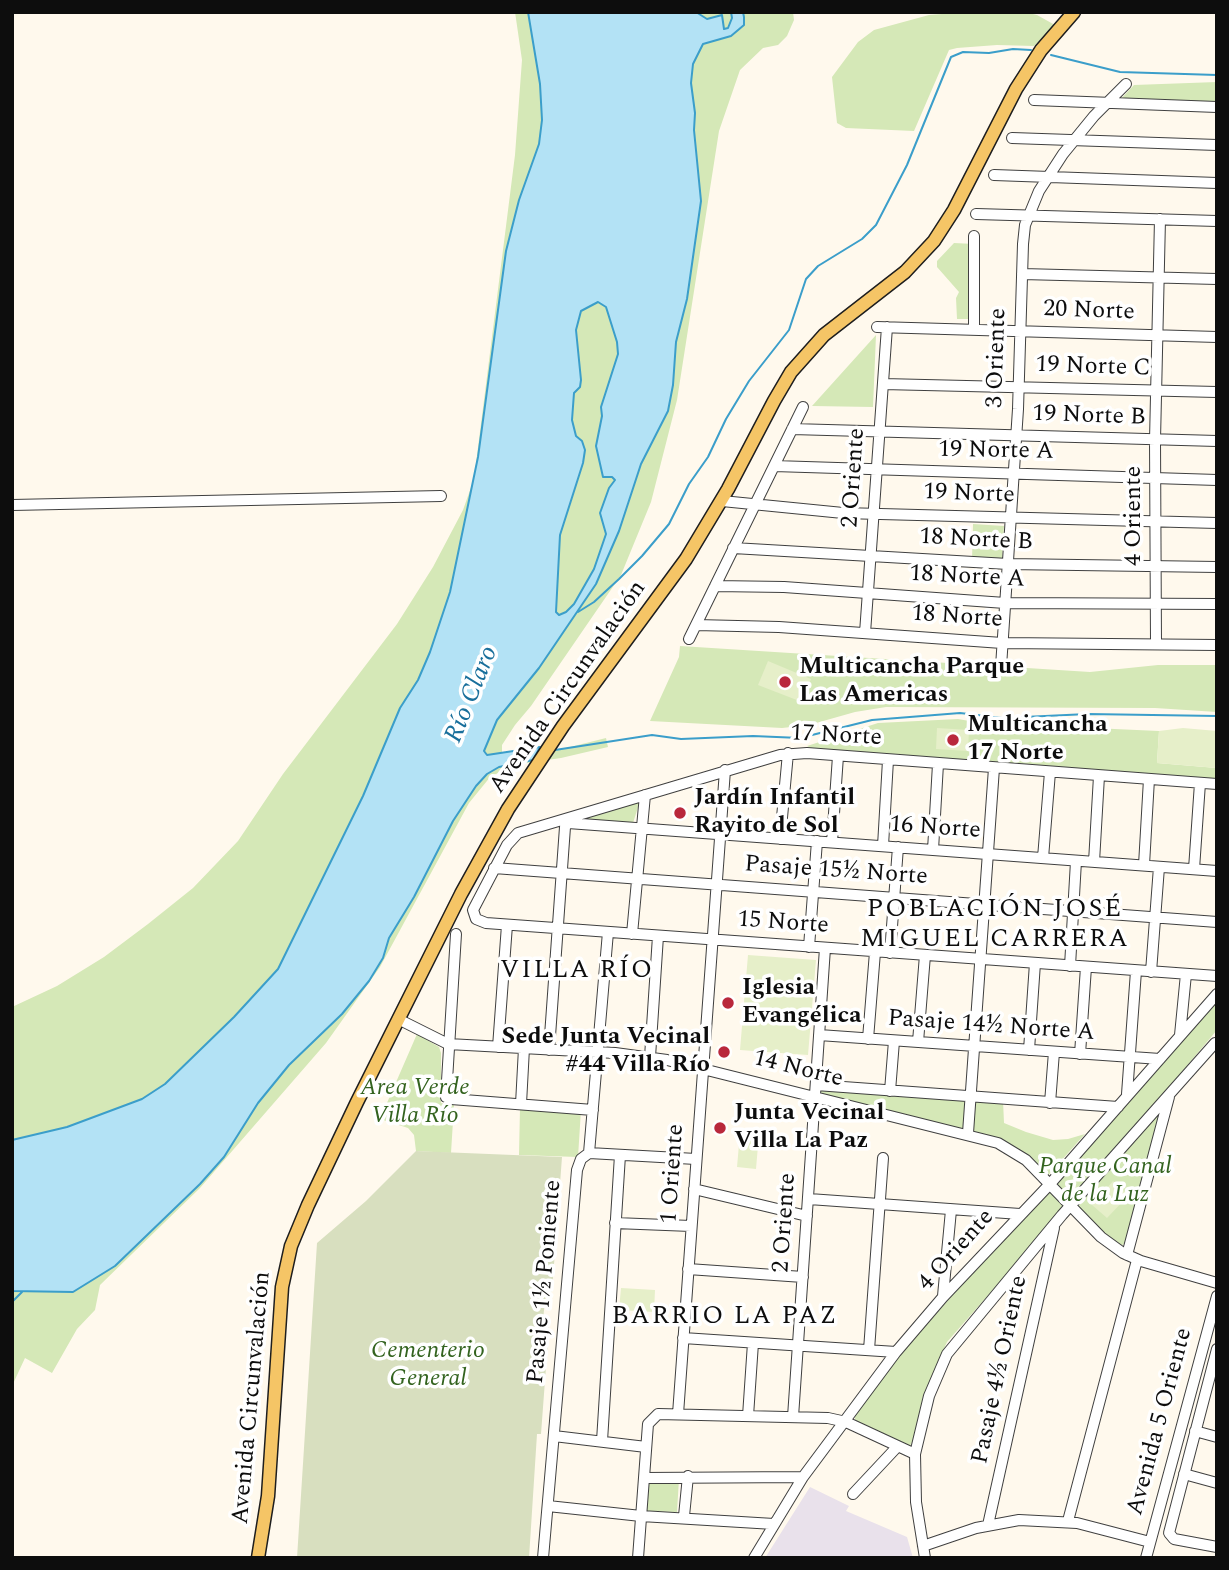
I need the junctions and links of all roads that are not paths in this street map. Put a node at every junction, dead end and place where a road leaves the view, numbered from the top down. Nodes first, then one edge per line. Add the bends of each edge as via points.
1 (1074, 12) edge
2 (1126, 83) dead end
3 (1034, 100) dead end
4 (1105, 104) junction
5 (1217, 107) edge
6 (1012, 138) dead end
7 (1073, 141) junction
8 (1217, 145) edge
9 (994, 175) dead end
10 (1047, 178) junction
11 (1217, 183) edge
12 (976, 214) dead end
13 (1028, 215) junction
14 (1160, 219) junction
15 (1217, 221) edge
16 (974, 236) dead end
17 (1022, 274) junction
18 (1158, 278) junction
19 (1217, 279) edge
20 (882, 327) joint
21 (974, 330) junction
22 (1020, 331) junction
23 (1157, 335) junction
24 (1217, 337) edge
25 (883, 384) junction
26 (1019, 387) junction
27 (1156, 391) junction
28 (1217, 392) edge
29 (803, 407) dead end
30 (792, 429) junction
31 (880, 432) junction
32 (1016, 436) junction
33 (1155, 440) junction
34 (1217, 441) edge
35 (774, 466) junction
36 (877, 470) junction
37 (1014, 474) junction
38 (1155, 478) junction
39 (1217, 480) edge
40 (441, 496) dead end
41 (722, 501) junction
42 (12, 505) edge
43 (755, 506) junction
44 (874, 513) junction
45 (1011, 517) junction
46 (1156, 522) junction
47 (1217, 523) edge
48 (733, 548) junction
49 (870, 556) junction
50 (1007, 564) junction
51 (1156, 566) junction
52 (1217, 567) edge
53 (715, 586) junction
54 (867, 593) junction
55 (1156, 602) junction
56 (1005, 604) junction
57 (1217, 604) edge
58 (696, 625) junction
59 (864, 633) junction
60 (689, 639) dead end
61 (1002, 643) junction
62 (1156, 644) junction
63 (1217, 645) edge
64 (1001, 667) dead end
65 (788, 754) junction
66 (838, 756) junction
67 (888, 760) junction
68 (938, 764) junction
69 (994, 768) junction
70 (725, 770) junction
71 (1049, 772) junction
72 (1099, 776) junction
73 (1149, 779) junction
74 (1200, 783) junction
75 (1217, 784) edge
76 (645, 794) junction
77 (641, 828) junction
78 (721, 834) junction
79 (780, 839) junction
80 (817, 841) junction
81 (832, 842) junction
82 (883, 846) junction
83 (898, 847) junction
84 (933, 850) junction
85 (988, 854) junction
86 (1043, 858) junction
87 (1076, 861) junction
88 (1094, 862) junction
89 (1143, 865) junction
90 (1159, 867) junction
91 (494, 868) junction
92 (1194, 869) junction
93 (1217, 871) edge
94 (562, 873) junction
95 (637, 878) junction
96 (717, 884) junction
97 (813, 892) junction
98 (894, 898) junction
99 (984, 904) junction
100 (1073, 911) junction
101 (474, 916) joint
102 (1156, 917) junction
103 (1217, 922) edge
104 (507, 925) junction
105 (557, 928) junction
106 (608, 932) junction
107 (456, 934) dead end
108 (632, 934) junction
109 (658, 936) junction
110 (713, 940) junction
111 (809, 947) junction
112 (825, 948) junction
113 (875, 951) junction
114 (890, 953) junction
115 (925, 955) junction
116 (980, 959) junction
117 (1035, 963) junction
118 (1070, 966) junction
119 (1086, 967) junction
120 (1136, 971) junction
121 (1152, 972) junction
122 (1186, 974) junction
123 (1217, 976) edge
124 (1217, 994) edge
125 (398, 1019) junction
126 (819, 1035) junction
127 (1180, 1035) junction
128 (868, 1038) junction
129 (894, 1041) junction
130 (918, 1042) junction
131 (1216, 1043) edge
132 (448, 1044) junction
133 (974, 1046) junction
134 (498, 1047) junction
135 (524, 1048) junction
136 (550, 1050) junction
137 (1029, 1051) junction
138 (598, 1052) junction
139 (1054, 1052) junction
140 (1080, 1054) junction
141 (649, 1057) junction
142 (1130, 1058) junction
143 (1160, 1059) junction
144 (702, 1068) junction
145 (816, 1091) junction
146 (890, 1091) junction
147 (1170, 1092) junction
148 (1128, 1095) junction
149 (970, 1097) junction
150 (1050, 1103) junction
151 (521, 1104) junction
152 (1118, 1107) junction
153 (593, 1110) junction
154 (968, 1133) junction
155 (589, 1153) junction
156 (620, 1155) junction
157 (883, 1158) dead end
158 (696, 1159) junction
159 (1050, 1184) junction
160 (694, 1189) junction
161 (808, 1199) junction
162 (880, 1204) junction
163 (1071, 1206) junction
164 (951, 1210) junction
165 (1020, 1214) junction
166 (807, 1216) junction
167 (615, 1223) junction
168 (1055, 1224) junction
169 (691, 1226) junction
170 (1132, 1257) junction
171 (688, 1269) junction
172 (803, 1277) junction
173 (1217, 1283) edge
174 (1217, 1296) edge
175 (943, 1297) junction
176 (683, 1338) junction
177 (753, 1343) junction
178 (798, 1346) junction
179 (1217, 1349) edge
180 (869, 1350) junction
181 (896, 1352) junction
182 (1212, 1385) edge
183 (678, 1414) junction
184 (748, 1416) junction
185 (793, 1417) junction
186 (846, 1422) junction
187 (1195, 1431) junction
188 (554, 1436) junction
189 (1217, 1437) edge
190 (602, 1441) junction
191 (646, 1447) junction
192 (897, 1447) junction
193 (915, 1454) junction
194 (1184, 1474) junction
195 (688, 1476) junction
196 (803, 1477) junction
197 (644, 1478) junction
198 (1217, 1483) edge
199 (853, 1494) dead end
200 (548, 1506) junction
201 (641, 1516) junction
202 (684, 1516) junction
203 (1068, 1521) junction
204 (774, 1524) junction
205 (988, 1525) junction
206 (1150, 1542) junction
207 (923, 1546) junction
208 (1217, 1547) edge
209 (258, 1558) edge
210 (543, 1558) edge
211 (638, 1558) edge
212 (754, 1558) edge
213 (925, 1558) edge
214 (1146, 1558) edge

1 - 41 main road, Avenida Circunvalación via 1021,81 940,232 905,272 805,355 779,391
2 - 4 street, 3 Oriente
3 - 4 street
4 - 5 street
4 - 7 street, 3 Oriente
6 - 7 street
7 - 8 street
7 - 10 street, 3 Oriente
9 - 10 street
10 - 11 street
10 - 13 street, 3 Oriente
12 - 13 street
13 - 14 street
13 - 17 street, 3 Oriente
14 - 15 street
14 - 18 street, 4 Oriente
16 - 21 street
17 - 18 street
17 - 22 street, 3 Oriente
18 - 19 street
18 - 23 street, 4 Oriente
20 - 21 street, 20 Norte
20 - 25 street, 2 Oriente
21 - 22 street, 20 Norte
22 - 23 street, 20 Norte
22 - 26 street, 3 Oriente
23 - 24 street, 20 Norte
23 - 27 street, 4 Oriente
25 - 26 street, 19 Norte C
25 - 31 street, 2 Oriente
26 - 27 street, 19 Norte C
26 - 32 street, 3 Oriente
27 - 28 street, 19 Norte C
27 - 33 street, 4 Oriente
29 - 30 street
30 - 31 street, 19 Norte B
30 - 35 street
31 - 32 street, 19 Norte B
31 - 36 street, 2 Oriente
32 - 33 street, 19 Norte B
32 - 37 street, 3 Oriente
33 - 34 street, 19 Norte B
33 - 38 street, 4 Oriente
35 - 36 street, 19 Norte A
35 - 43 street
36 - 37 street, 19 Norte A
36 - 44 street, 2 Oriente
37 - 38 street, 19 Norte A
37 - 45 street, 3 Oriente
38 - 39 street, 19 Norte A
38 - 46 street, 4 Oriente
40 - 42 street
41 - 43 street, 19 Norte
41 - 125 main road, Avenida Circunvalación via 671,581 532,772 461,894
43 - 44 street, 19 Norte
43 - 48 street
44 - 45 street, 19 Norte
44 - 49 street, 2 Oriente
45 - 46 street, 19 Norte
45 - 50 street, 3 Oriente
46 - 47 street, 19 Norte
46 - 51 street, 4 Oriente
48 - 49 street, 18 Norte B
48 - 53 street
49 - 50 street, 18 Norte B
49 - 54 street, 2 Oriente
50 - 51 street, 18 Norte B
50 - 56 street, 3 Oriente
51 - 52 street, 18 Norte B
51 - 55 street, 4 Oriente
53 - 54 street, 18 Norte A
53 - 58 street
54 - 56 street, 18 Norte A
54 - 59 street, 2 Oriente
55 - 56 street, 18 Norte A
55 - 57 street, 18 Norte A
55 - 62 street, 4 Oriente
56 - 61 street, 3 Oriente
58 - 59 street, 18 Norte
58 - 60 street
59 - 61 street, 18 Norte
61 - 62 street, 18 Norte
61 - 64 street, 3 Oriente
62 - 63 street, 18 Norte
65 - 66 street, 17 Norte
65 - 70 street, 17 Norte
65 - 79 street
66 - 67 street, 17 Norte
66 - 81 street
67 - 68 street, 17 Norte
67 - 82 street
68 - 69 street, 17 Norte
68 - 84 street
69 - 71 street, 17 Norte
69 - 85 street
70 - 76 street, 17 Norte
70 - 78 street, 1 Oriente
71 - 72 street, 17 Norte
71 - 86 street
72 - 73 street, 17 Norte
72 - 88 street
73 - 74 street, 17 Norte
73 - 89 street
74 - 75 street, 17 Norte
74 - 92 street
76 - 77 street
76 - 91 street, 17 Norte via 523,831 510,841
77 - 78 street, 16 Norte
77 - 94 street, 16 Norte via 567,824
77 - 95 street
78 - 79 street, 16 Norte
78 - 96 street, 1 Oriente
79 - 80 street, 16 Norte
80 - 81 street, 16 Norte
80 - 97 street
81 - 82 street, 16 Norte
82 - 83 street, 16 Norte
83 - 84 street, 16 Norte
83 - 98 street
84 - 85 street, 16 Norte
85 - 86 street, 16 Norte
85 - 99 street
86 - 87 street, 16 Norte
87 - 88 street, 16 Norte
87 - 100 street
88 - 89 street, 16 Norte
89 - 90 street, 16 Norte
90 - 92 street, 16 Norte
90 - 102 street
91 - 94 street, Pasaje 15½ Norte
91 - 101 street, 17 Norte via 473,906
92 - 93 street, 16 Norte
94 - 95 street, Pasaje 15½ Norte
94 - 105 street
95 - 96 street, Pasaje 15½ Norte
95 - 108 street
96 - 97 street, Pasaje 15½ Norte
96 - 110 street, 1 Oriente
97 - 98 street, Pasaje 15½ Norte
97 - 111 street
98 - 99 street, Pasaje 15½ Norte
98 - 114 street
99 - 100 street, Pasaje 15½ Norte
99 - 116 street
100 - 102 street, Pasaje 15½ Norte
100 - 118 street
101 - 104 street, 15 Norte via 482,923
102 - 103 street, Pasaje 15½ Norte
102 - 121 street
104 - 105 street, 15 Norte
104 - 134 street
105 - 106 street, 15 Norte
105 - 136 street
106 - 108 street, 15 Norte
106 - 138 street, Pasaje 1½ Poniente
107 - 132 street
108 - 109 street, 15 Norte
109 - 110 street, 15 Norte
109 - 141 street
110 - 111 street, 15 Norte
110 - 144 street, 1 Oriente
111 - 112 street, 15 Norte
112 - 113 street, 15 Norte
112 - 126 street, 2 Oriente
113 - 114 street, 15 Norte
113 - 128 street
114 - 115 street, 15 Norte
115 - 116 street, 15 Norte
115 - 130 street
116 - 117 street, 15 Norte
116 - 133 street
117 - 118 street, 15 Norte
117 - 137 street
118 - 119 street, 15 Norte
119 - 120 street, 15 Norte
119 - 140 street
120 - 121 street, 15 Norte
120 - 142 street
121 - 122 street, 15 Norte
122 - 123 street, 15 Norte
122 - 127 street
124 - 127 street, 4 Oriente
125 - 132 street, 14 Norte
125 - 209 main road, Avenida Circunvalación via 308,1205 287,1260 268,1496
126 - 128 street, Pasaje 14½ Norte A
126 - 145 street, 2 Oriente
127 - 143 street, 4 Oriente
128 - 129 street, Pasaje 14½ Norte A
129 - 130 street, Pasaje 14½ Norte A
129 - 146 street
130 - 133 street, Pasaje 14½ Norte A
131 - 147 street
132 - 134 street, 14 Norte
132 - 151 street via 446,1097
133 - 137 street, Pasaje 14½ Norte A
133 - 149 street
134 - 135 street, 14 Norte
135 - 136 street, 14 Norte
135 - 151 street
136 - 138 street, 14 Norte
137 - 139 street, Pasaje 14½ Norte A
138 - 141 street, 14 Norte
138 - 153 street, Pasaje 1½ Poniente
139 - 140 street, Pasaje 14½ Norte A
139 - 150 street
140 - 142 street, Pasaje 14½ Norte A
141 - 144 street, 14 Norte
142 - 143 street, Pasaje 14½ Norte A
142 - 148 street
143 - 148 street, 4 Oriente
144 - 145 street, 14 Norte
144 - 158 street, 1 Oriente
145 - 146 street
145 - 154 street, 14 Norte
145 - 161 street, 2 Oriente
146 - 149 street
147 - 163 street
147 - 170 street
148 - 152 street, 4 Oriente
149 - 150 street
149 - 154 street
150 - 152 street
151 - 153 street
152 - 159 street, 4 Oriente
153 - 155 street, Pasaje 1½ Poniente
154 - 159 street, 14 Norte via 1007,1147
155 - 156 street
155 - 188 street, Pasaje 1½ Poniente via 577,1170
156 - 158 street
156 - 167 street
157 - 162 street
158 - 160 street, 1 Oriente
159 - 163 street, 14 Norte
159 - 165 street, 4 Oriente
160 - 166 street
160 - 169 street, 1 Oriente
161 - 162 street
161 - 166 street, 2 Oriente
162 - 164 street
162 - 180 street
163 - 168 street
163 - 170 street, 14 Norte via 1101,1237
164 - 165 street
164 - 175 street
165 - 175 street, 4 Oriente
166 - 172 street, 2 Oriente
167 - 169 street
167 - 190 street
168 - 193 street via 954,1343 927,1404
168 - 205 street, Pasaje 4½ Oriente
169 - 171 street, 1 Oriente
170 - 173 street, 14 Norte
170 - 203 street
171 - 172 street
171 - 176 street, 1 Oriente
172 - 178 street, 2 Oriente
174 - 206 street, Avenida 5 Oriente
175 - 181 street, 4 Oriente
176 - 177 street
176 - 183 street, 1 Oriente
177 - 178 street
177 - 184 street
178 - 180 street
178 - 185 street, 2 Oriente
179 - 182 street
180 - 181 street
181 - 186 street, 4 Oriente
182 - 187 street
183 - 184 street
183 - 191 street via 661,1413 652,1418
184 - 185 street
185 - 186 street
186 - 192 street
186 - 196 street, 4 Oriente
187 - 189 street
187 - 194 street
188 - 190 street
188 - 200 street, Pasaje 1½ Poniente
190 - 191 street
191 - 197 street
192 - 193 street
192 - 199 street
193 - 207 street
194 - 198 street
194 - 208 street via 1170,1535
195 - 196 street
195 - 197 street
195 - 202 street
196 - 204 street, 4 Oriente
197 - 201 street
200 - 201 street
200 - 210 street, Pasaje 1½ Poniente
201 - 202 street
201 - 211 street
202 - 204 street
203 - 205 street
203 - 206 street
204 - 212 street, 4 Oriente
205 - 207 street
206 - 214 street, Avenida 5 Oriente
207 - 213 street

